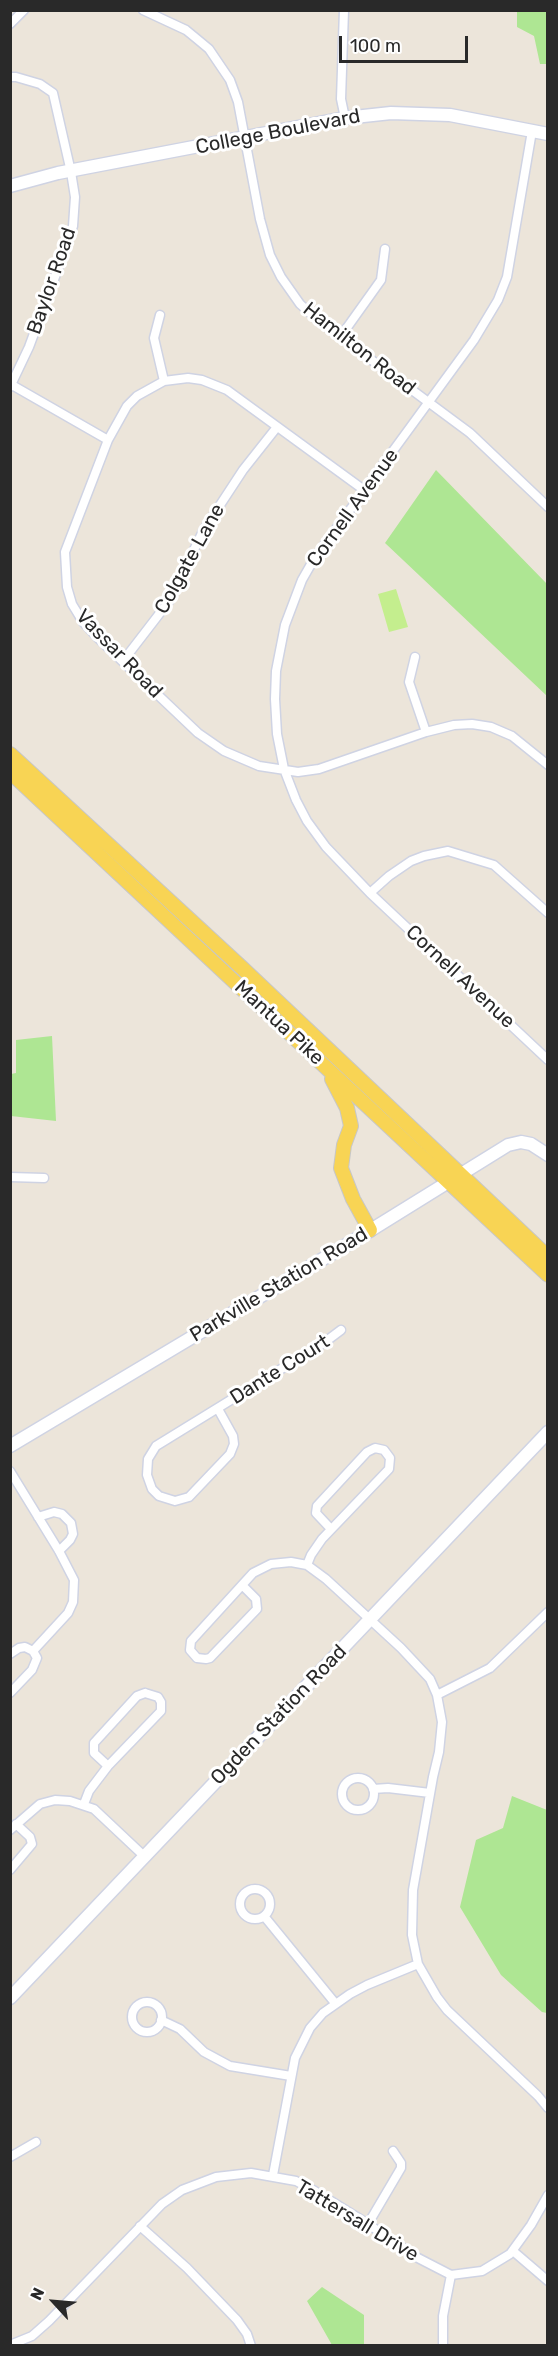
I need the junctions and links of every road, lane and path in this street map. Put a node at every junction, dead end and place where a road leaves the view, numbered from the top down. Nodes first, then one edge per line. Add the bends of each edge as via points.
1 (24, 10) edge
2 (143, 10) edge
3 (344, 10) edge
4 (10, 24) edge
5 (10, 77) edge
6 (345, 118) junction
7 (532, 131) junction
8 (548, 134) edge
9 (243, 138) junction
10 (71, 172) junction
11 (10, 186) edge
12 (385, 249) dead end
13 (160, 315) dead end
14 (341, 336) junction
15 (164, 381) junction
16 (11, 386) edge
17 (427, 402) junction
18 (277, 427) junction
19 (108, 440) junction
20 (364, 490) junction
21 (548, 507) edge
22 (415, 657) dead end
23 (123, 661) junction
24 (426, 732) junction
25 (10, 754) edge
26 (548, 765) edge
27 (284, 769) junction
28 (10, 772) edge
29 (370, 893) junction
30 (548, 913) edge
31 (548, 1060) edge
32 (321, 1063) junction
33 (548, 1155) edge
34 (10, 1176) edge
35 (44, 1178) dead end
36 (455, 1179) junction
37 (370, 1230) junction
38 (548, 1257) edge
39 (548, 1275) edge
40 (341, 1330) dead end
41 (218, 1409) junction
42 (548, 1432) edge
43 (10, 1446) edge
44 (10, 1471) edge
45 (38, 1517) junction
46 (331, 1529) junction
47 (59, 1551) junction
48 (307, 1565) junction
49 (243, 1585) junction
50 (547, 1613) edge
51 (369, 1620) junction
52 (33, 1651) junction
53 (10, 1654) edge
54 (10, 1693) edge
55 (437, 1695) junction
56 (108, 1766) junction
57 (373, 1789) dead end
58 (430, 1793) junction
59 (84, 1804) junction
60 (13, 1827) edge
61 (144, 1856) junction
62 (10, 1870) edge
63 (264, 1916) dead end
64 (418, 1964) junction
65 (10, 1998) edge
66 (335, 2004) junction
67 (161, 2020) dead end
68 (291, 2076) junction
69 (548, 2108) edge
70 (36, 2142) dead end
71 (393, 2151) dead end
72 (10, 2157) edge
73 (273, 2175) junction
74 (548, 2195) edge
75 (368, 2224) junction
76 (140, 2226) junction
77 (513, 2251) junction
78 (451, 2275) junction
79 (548, 2281) edge
80 (10, 2345) edge
81 (251, 2346) edge
82 (443, 2346) edge

1 - 4 street
2 - 9 street, Hamilton Road via 186,30 209,49 230,80
3 - 6 street via 341,99
5 - 10 street, Baylor Road via 40,84 53,93
6 - 7 street, College Boulevard via 414,112
6 - 9 street, College Boulevard
7 - 8 street, College Boulevard
7 - 17 street, Cornell Avenue via 507,277 474,340
9 - 10 street, College Boulevard
9 - 14 street, Hamilton Road via 270,255 300,304
10 - 11 street, College Boulevard
10 - 16 street, Baylor Road via 75,197 73,226
12 - 14 street via 381,280
13 - 15 street via 154,338
14 - 17 street, Hamilton Road
15 - 18 street, Vassar Road via 188,378 217,385
15 - 19 street, Vassar Road via 126,406
16 - 19 street
17 - 20 street, Cornell Avenue
17 - 21 street, Hamilton Road via 470,433
18 - 20 street, Vassar Road
18 - 23 street, Colgate Lane via 203,531 170,600
19 - 23 street, Vassar Road via 66,552 64,569 72,604 83,622
20 - 27 street, Cornell Avenue via 314,559 285,625 275,699
22 - 24 street via 409,682
23 - 27 street, Vassar Road via 198,734 241,760
24 - 26 street, Vassar Road via 454,725 491,728 512,736
24 - 27 street, Vassar Road via 319,769
25 - 36 main road, Mantua Pike via 249,975
27 - 29 street, Cornell Avenue via 307,821
28 - 32 main road, Mantua Pike
29 - 30 street via 411,861 448,851 494,866
29 - 31 street, Cornell Avenue
32 - 36 main road, Mantua Pike
32 - 37 main road via 347,1107 351,1126 341,1168
33 - 36 street, Parkville Station Road via 531,1144 514,1143
34 - 35 street
36 - 37 street, Parkville Station Road
36 - 38 main road, Mantua Pike
36 - 39 main road, Mantua Pike
37 - 43 street, Parkville Station Road
40 - 41 street, Dante Court
41 - 41 street, Dante Court via 153,1449 147,1475 159,1496 175,1501 189,1497 230,1454 233,1436
42 - 51 street, Ogden Station Road
44 - 45 street
45 - 47 street
45 - 47 street via 54,1512 66,1516 71,1523 73,1534
46 - 46 street via 389,1469 390,1458 384,1450 375,1448 367,1452 317,1506 316,1513
46 - 48 street
47 - 52 street via 74,1580 73,1602 61,1623
48 - 49 street via 271,1564 253,1573
48 - 51 street
49 - 49 street via 191,1641 190,1650 197,1658 210,1658 256,1609 256,1599
50 - 55 street via 490,1668
51 - 55 street via 418,1666
51 - 61 street, Ogden Station Road
52 - 53 street via 19,1648
52 - 54 street via 35,1665
55 - 58 street via 442,1733
56 - 56 street via 94,1753 94,1743 137,1696 145,1692 156,1695 162,1702 161,1711
56 - 59 street
57 - 58 street
58 - 64 street via 413,1890 412,1935
59 - 60 street via 47,1802 33,1808
59 - 61 street
60 - 62 street via 30,1837 32,1844
61 - 65 street, Ogden Station Road
63 - 66 street
64 - 66 street via 367,1984
64 - 69 street via 447,2010
66 - 68 street via 304,2037
67 - 68 street via 180,2029 204,2052 230,2066
68 - 73 street
70 - 72 street
71 - 75 street via 401,2168
73 - 75 street, Tattersall Drive via 296,2181
73 - 76 street, Tattersall Drive via 216,2176 182,2190
74 - 77 street
75 - 78 street, Tattersall Drive
76 - 80 street, Tattersall Drive via 50,2321 32,2336
76 - 81 street via 237,2320
77 - 78 street via 482,2271
77 - 79 street
78 - 82 street via 443,2316

